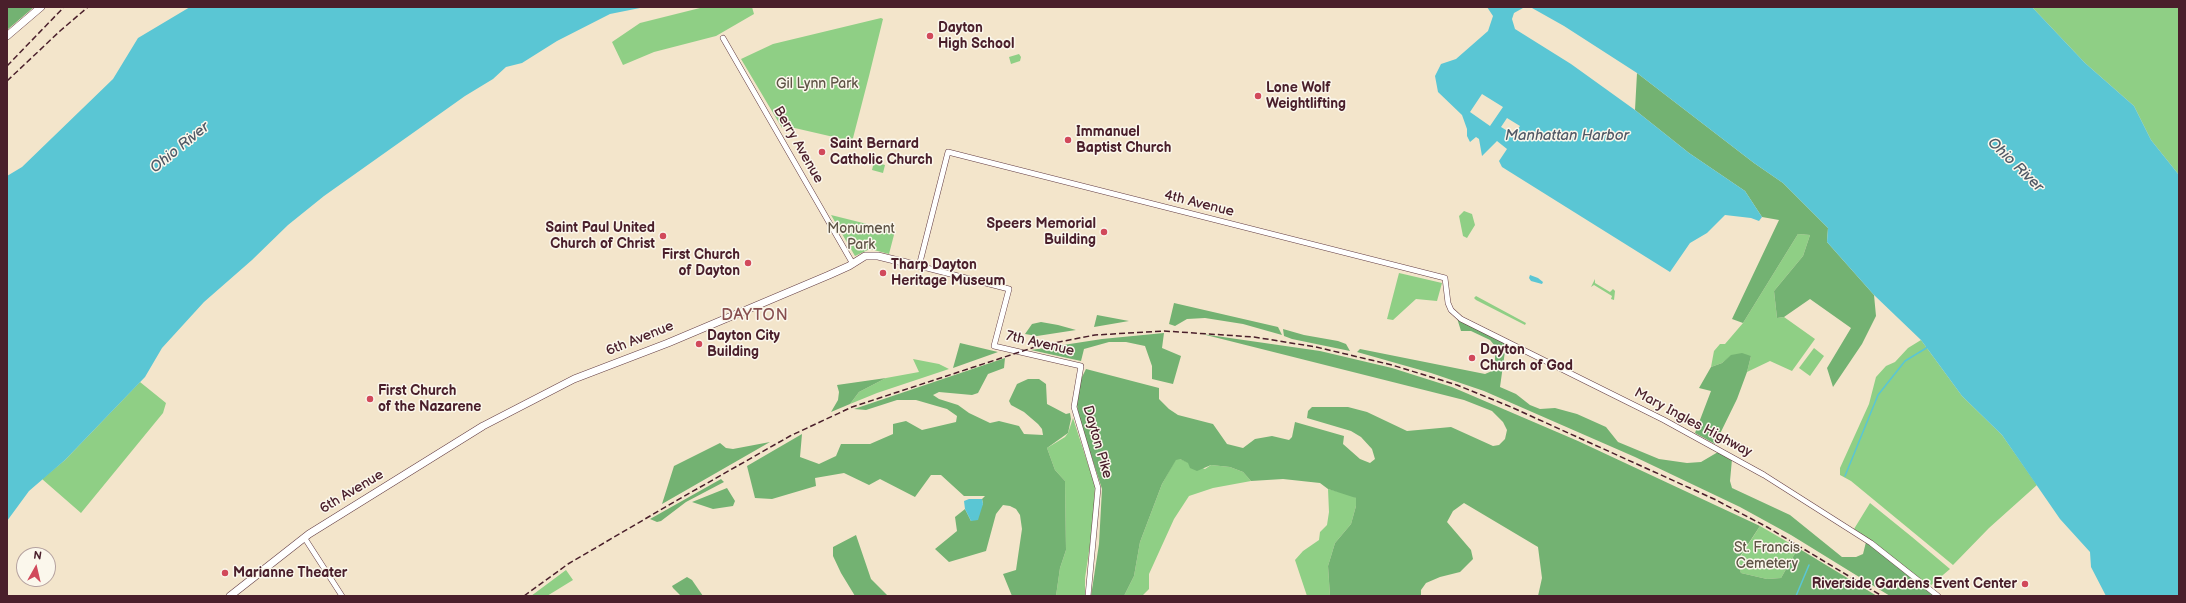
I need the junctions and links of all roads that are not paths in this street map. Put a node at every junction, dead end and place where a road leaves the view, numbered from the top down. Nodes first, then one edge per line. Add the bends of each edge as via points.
1 (41, 7) edge
2 (7, 36) edge
3 (723, 38) dead end
4 (853, 264) junction
5 (919, 266) junction
6 (1445, 278) joint
7 (994, 346) joint
8 (1081, 366) joint
9 (304, 537) junction
10 (230, 596) edge
11 (342, 596) edge
12 (1088, 596) edge
13 (1938, 596) edge

1 - 2 main road
3 - 4 street, Berry Avenue
4 - 5 main road, 6th Avenue via 869,255
4 - 9 main road, 6th Avenue via 675,340 574,379 484,426
5 - 6 street, 4th Avenue via 948,152
5 - 7 street, 6th Avenue via 1009,289
6 - 13 street, Mary Ingles Highway via 1448,304 1461,319 1664,420 1764,475 1872,543
7 - 8 street, 7th Avenue
8 - 12 street, Dayton Pike via 1074,407 1098,488
9 - 10 main road, 6th Avenue
9 - 11 street

